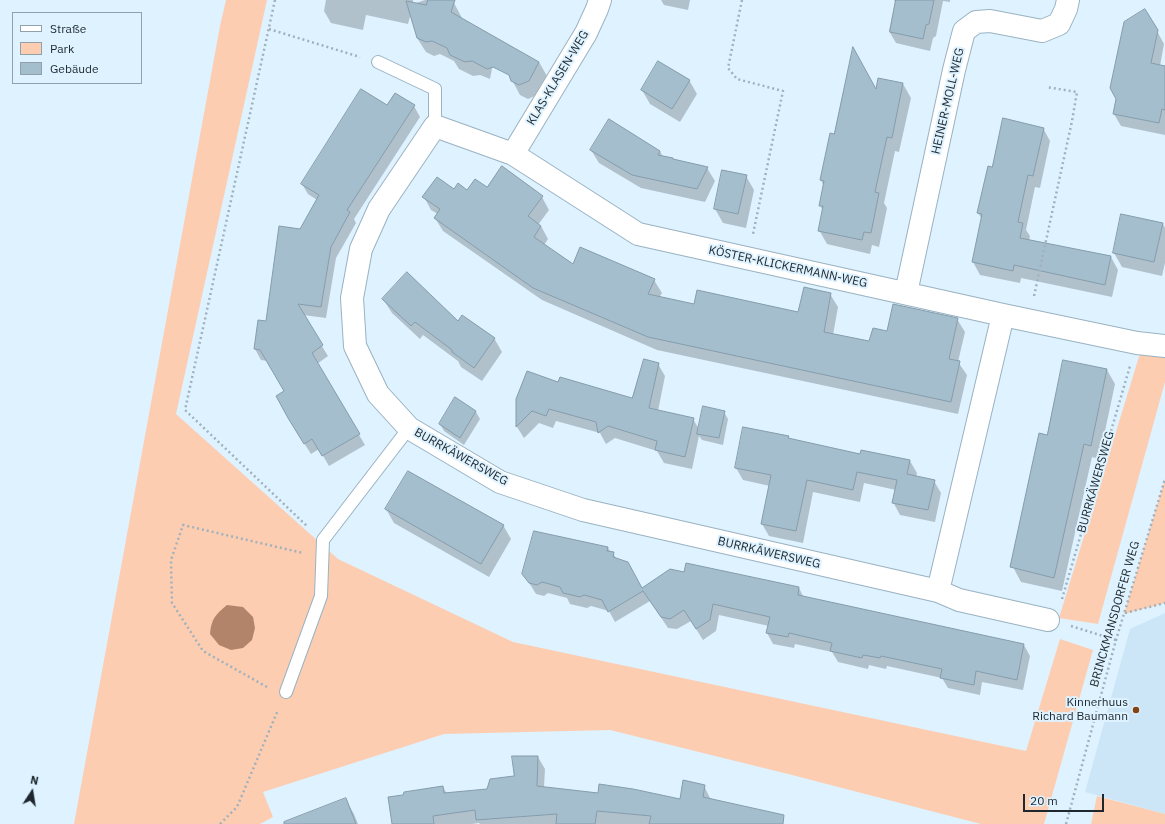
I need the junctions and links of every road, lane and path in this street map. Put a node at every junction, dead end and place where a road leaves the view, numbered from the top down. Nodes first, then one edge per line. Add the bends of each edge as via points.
1 (275, 0) edge
2 (600, 0) edge
3 (742, 0) edge
4 (1068, 0) edge
5 (268, 29) junction
6 (378, 62) joint
7 (1046, 87) dead end
8 (435, 126) junction
9 (513, 154) junction
10 (748, 258) junction
11 (906, 293) junction
12 (1003, 315) junction
13 (1028, 320) junction
14 (1137, 343) junction
15 (1165, 346) edge
16 (409, 428) junction
17 (1165, 479) edge
18 (323, 540) junction
19 (298, 552) dead end
20 (938, 591) junction
21 (1165, 603) edge
22 (1124, 614) junction
23 (1052, 620) junction
24 (1116, 640) junction
25 (264, 686) dead end
26 (286, 692) joint
27 (220, 824) edge
28 (1066, 824) edge

1 - 5 path
2 - 9 street, KLAS-KLASEN-WEG via 586,34
3 - 10 path via 728,68 737,79 783,91
4 - 11 street, HEINER-MOLL-WEG via 1059,24 1042,31 990,22 976,22 964,31
5 - 6 path
5 - 18 path via 185,410
6 - 8 lane via 435,89
7 - 13 path via 1077,92
8 - 9 street, KÖSTER-KLICKERMANN-WEG
8 - 16 street, BURRKÄWERSWEG via 379,209 361,249 352,298 355,346 378,394
9 - 10 street, KÖSTER-KLICKERMANN-WEG via 638,234
10 - 11 street, KÖSTER-KLICKERMANN-WEG
11 - 12 street, KÖSTER-KLICKERMANN-WEG
12 - 13 street, KÖSTER-KLICKERMANN-WEG
12 - 20 street
13 - 14 street, KÖSTER-KLICKERMANN-WEG
14 - 15 street, KÖSTER-KLICKERMANN-WEG
14 - 23 path, BURRKÄWERSWEG
16 - 18 lane
16 - 20 street, BURRKÄWERSWEG via 500,482 583,510
17 - 22 path, BRINCKMANSDORFER WEG
18 - 26 lane via 321,596
19 - 25 path via 183,525 171,560 172,603 203,651
20 - 23 street, BURRKÄWERSWEG via 959,600
21 - 22 path
22 - 24 path, BRINCKMANSDORFER WEG
23 - 24 path
24 - 28 path, BRINCKMANSDORFER WEG
26 - 27 path via 236,807

